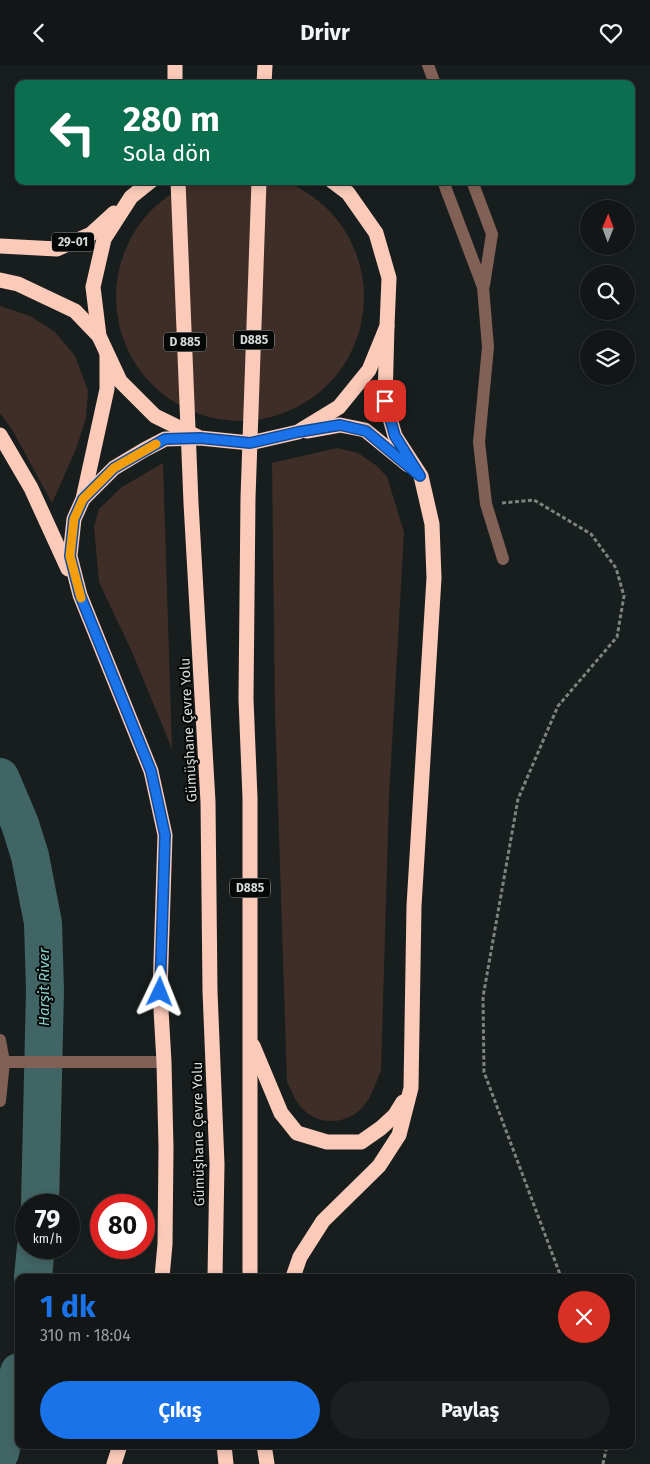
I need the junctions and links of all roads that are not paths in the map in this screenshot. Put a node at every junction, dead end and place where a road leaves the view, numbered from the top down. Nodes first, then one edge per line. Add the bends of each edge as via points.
1 (174, 65) edge
2 (266, 65) edge
3 (428, 65) edge
4 (175, 80) edge
5 (264, 80) edge
6 (434, 80) edge
7 (146, 185) edge
8 (178, 185) edge
9 (260, 185) edge
10 (337, 185) edge
11 (445, 185) edge
12 (473, 185) edge
13 (131, 197) junction
14 (0, 246) edge
15 (0, 280) edge
16 (483, 287) junction
17 (386, 326) junction
18 (99, 336) junction
19 (107, 354) junction
20 (298, 432) junction
21 (0, 435) edge
22 (200, 438) junction
23 (420, 476) junction
24 (83, 499) junction
25 (503, 559) dead end
26 (80, 595) junction
27 (0, 1040) edge
28 (250, 1040) junction
29 (164, 1061) junction
30 (4, 1062) junction
31 (411, 1087) junction
32 (0, 1101) edge
33 (162, 1274) edge
34 (215, 1274) edge
35 (250, 1274) edge
36 (294, 1274) edge
37 (119, 1449) edge
38 (224, 1449) edge
39 (264, 1449) edge
40 (114, 1464) edge
41 (226, 1464) edge
42 (266, 1464) edge

1 - 4 highway
2 - 5 highway
3 - 6 street
7 - 13 highway
8 - 34 highway, Gümüşhane Çevre Yolu / D 885 via 191,503 208,802 210,991 218,1164
9 - 28 highway, D885 via 248,498 246,699 250,798
10 - 17 highway via 348,193 376,233 389,279
11 - 16 street
12 - 16 street via 492,235
13 - 14 highway, 29-01 via 91,235 57,249
13 - 18 highway via 104,239 93,287
15 - 18 highway via 18,284 75,311
16 - 25 street via 488,347 479,441 486,504
17 - 20 highway via 370,370 339,407
17 - 23 highway via 385,401 395,436
18 - 19 highway
19 - 22 highway via 120,381 155,416
19 - 24 highway via 107,389
20 - 22 highway via 250,443
20 - 23 highway via 340,425 366,431
21 - 26 highway via 31,488
22 - 24 highway via 165,439 114,468
23 - 31 highway via 432,524 434,578 414,906
24 - 26 highway via 74,519 70,556
26 - 29 highway via 151,771 165,835 160,992
27 - 30 street
28 - 31 highway via 281,1113 296,1133 327,1142 360,1141 395,1115
28 - 35 highway, D885
29 - 30 street
29 - 33 highway via 166,1148
30 - 32 street
31 - 36 highway via 399,1135 378,1166 323,1221 300,1257
37 - 40 highway
38 - 41 highway
39 - 42 highway

